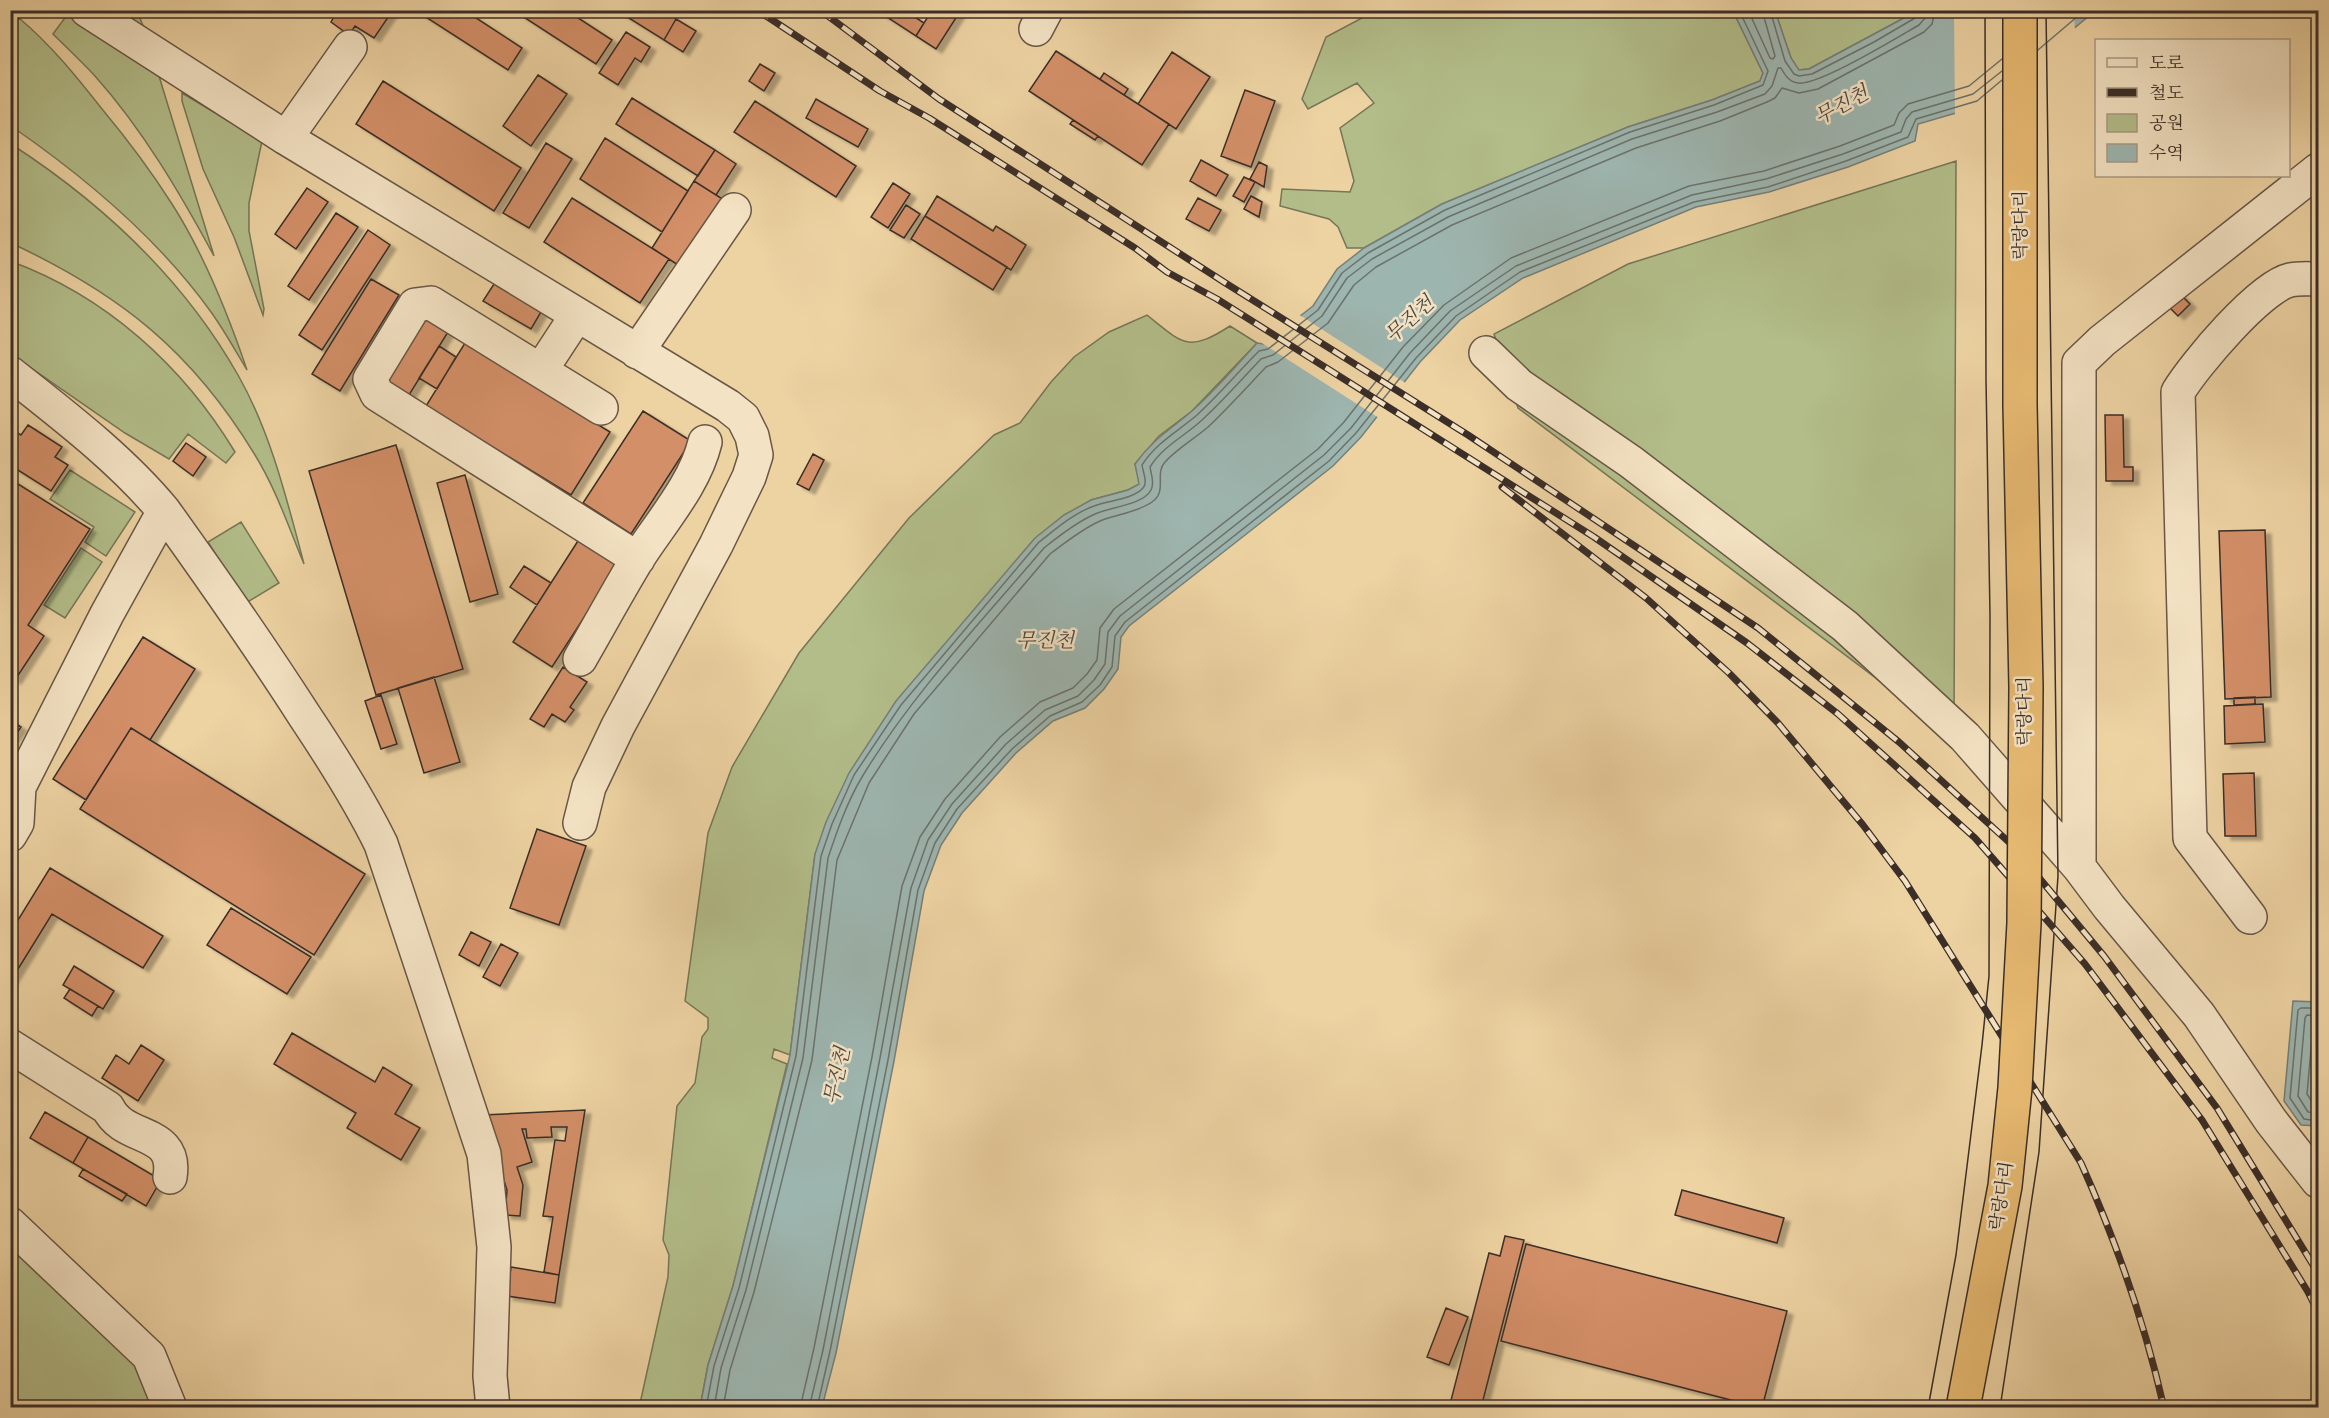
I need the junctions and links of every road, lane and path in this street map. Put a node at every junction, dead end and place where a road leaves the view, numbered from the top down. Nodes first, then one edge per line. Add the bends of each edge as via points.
1 (87, 10) edge
2 (2020, 10) edge
3 (350, 47) dead end
4 (286, 138) junction
5 (2319, 170) edge
6 (734, 210) dead end
7 (2319, 279) edge
8 (577, 315) junction
9 (637, 352) junction
10 (1486, 353) dead end
11 (541, 370) junction
12 (10, 373) edge
13 (602, 408) dead end
14 (705, 442) dead end
15 (164, 512) junction
16 (638, 559) junction
17 (580, 659) dead end
18 (580, 823) dead end
19 (13, 825) edge
20 (2079, 867) junction
21 (2250, 917) dead end
22 (10, 1046) edge
23 (170, 1177) dead end
24 (2319, 1181) edge
25 (10, 1224) edge
26 (170, 1407) edge
27 (493, 1407) edge
28 (1963, 1407) edge

1 - 4 street
2 - 28 main road, 락랑다리, bridge via 2020,405 2026,687 2024,923 2005,1186
3 - 4 street
4 - 8 street
5 - 20 street via 2079,363
6 - 9 street
7 - 21 street via 2289,280 2262,295 2192,369 2178,392 2190,838
8 - 9 street
8 - 11 street
9 - 18 street via 743,418 756,455 716,545 618,726 589,787
10 - 20 street via 1519,385 1631,462 1845,626 1965,737
11 - 13 street
11 - 16 street via 431,303 415,304 370,379 377,394
12 - 15 street via 65,416 149,493
14 - 16 street via 682,491
15 - 19 street via 19,787
15 - 27 street via 343,774 381,844 484,1154 494,1247 490,1376
16 - 17 street
20 - 24 street via 2199,1015 2271,1121
22 - 23 street via 108,1108 112,1118 165,1147 171,1155
25 - 26 street via 149,1356

